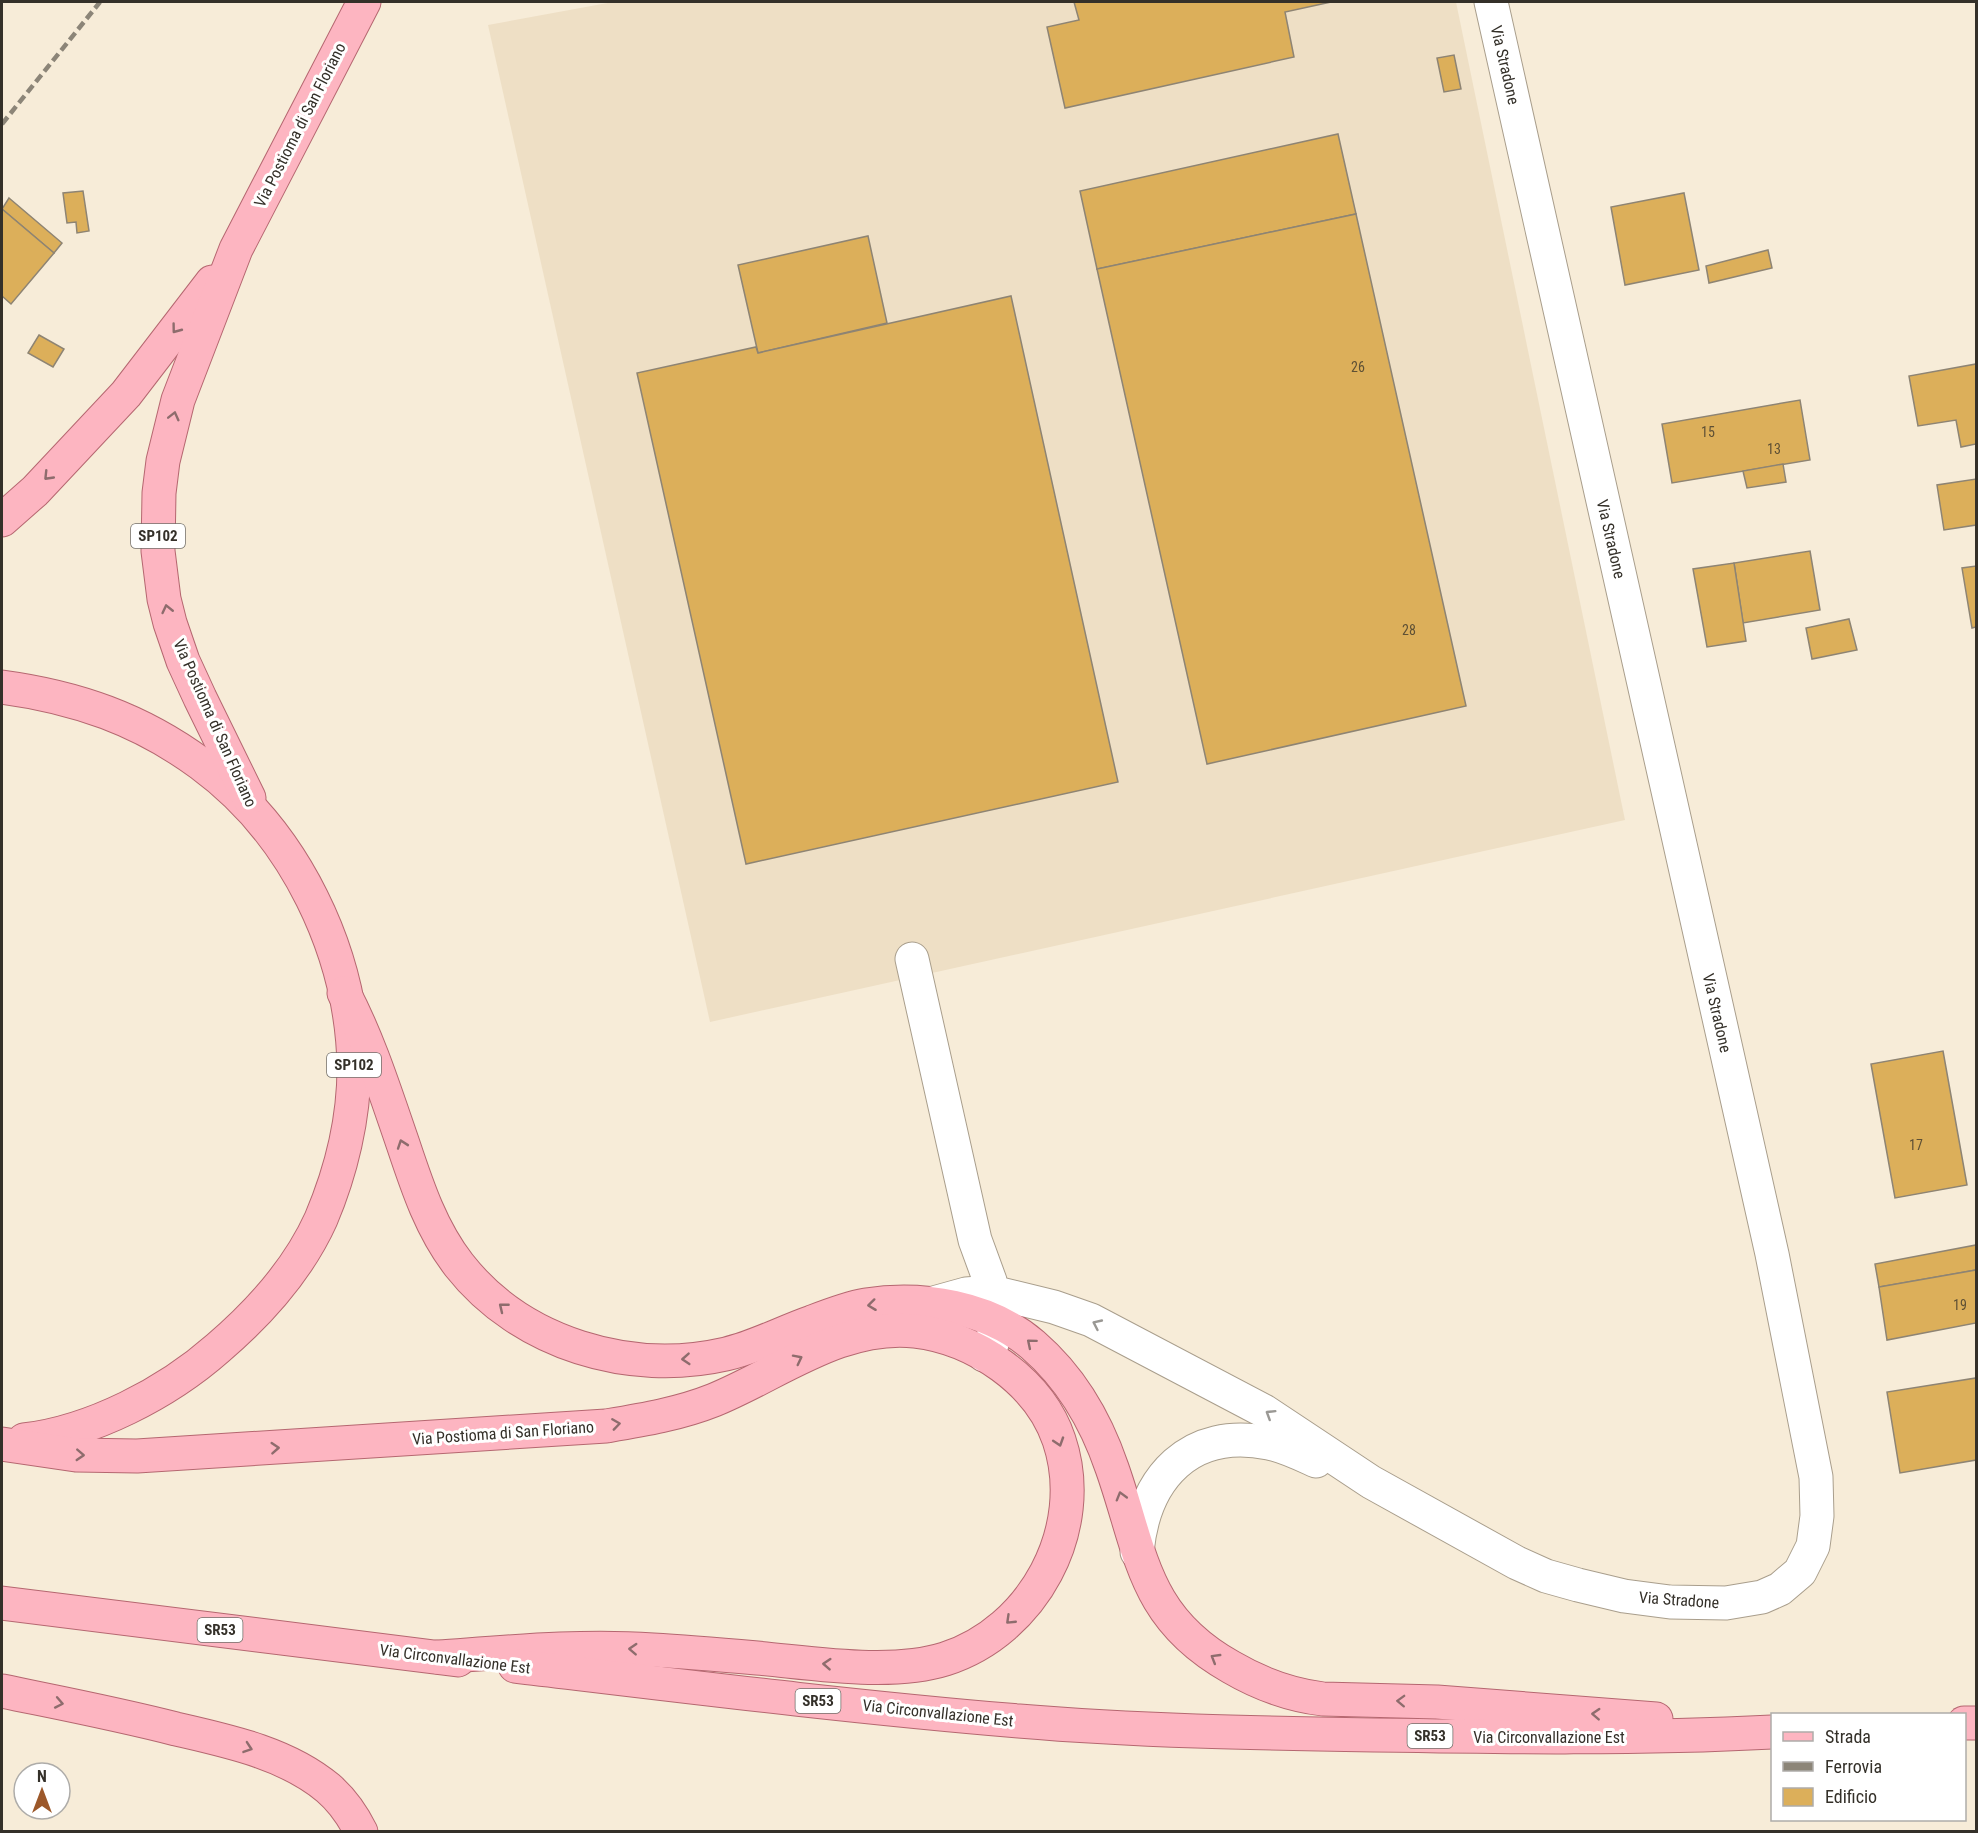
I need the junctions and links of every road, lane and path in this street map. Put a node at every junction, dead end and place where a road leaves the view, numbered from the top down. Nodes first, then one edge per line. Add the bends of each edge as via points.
1 (364, 2) edge
2 (1491, 2) edge
3 (236, 249) junction
4 (2, 520) edge
5 (2, 687) edge
6 (257, 816) junction
7 (912, 959) dead end
8 (344, 993) junction
9 (993, 1306) junction
10 (984, 1355) junction
11 (2, 1443) edge
12 (1371, 1482) junction
13 (1137, 1552) junction
14 (2, 1603) edge
15 (438, 1657) junction
16 (2, 1691) edge
17 (1771, 1732) edge
18 (1688, 1736) junction
19 (361, 1832) edge

1 - 3 main road, Via Postioma di San Floriano / SP102
2 - 12 street, Via Stradone via 1772,1254 1816,1477 1817,1516 1813,1546 1800,1572 1780,1589 1726,1603 1670,1602 1624,1596 1546,1576
3 -> 4 main road, Via Postioma di San Floriano / SP102 via 126,394
6 -> 3 main road, Via Postioma di San Floriano / SP102 via 183,661 164,599 158,551 159,493 174,417
5 - 6 main road, Via Postioma di San Floriano / SP102 via 72,700 141,727 203,765
6 - 8 main road, Via Postioma di San Floriano / SP102 via 287,855 312,899 332,944
7 - 9 street
9 -> 8 main road, Via Postioma di San Floriano via 964,1310 898,1302 866,1305 739,1351 672,1360 609,1356 539,1330 505,1309 476,1283 438,1233 416,1183 360,1024
8 - 11 main road, Via Postioma di San Floriano / SP102 via 354,1068 344,1145 320,1219 282,1282 258,1312 210,1356 157,1392 72,1429
9 - 10 street via 992,1344
12 -> 9 street via 1264,1411 1091,1320 1054,1307
13 -> 9 main road, Via Postioma di San Floriano via 1112,1468 1091,1418 1062,1375
11 -> 10 main road, Via Postioma di San Floriano via 76,1455 137,1456 606,1426 711,1401 816,1351 882,1331 927,1333
10 -> 15 main road, Via Postioma di San Floriano via 1008,1371 1047,1415 1063,1455 1066,1497 1060,1540 1037,1589 1002,1628 971,1648 943,1660 886,1667 596,1647
12 - 13 street via 1271,1443 1240,1439 1205,1445 1184,1456 1158,1484 1146,1509
18 -> 13 main road, Via Postioma di San Floriano via 1654,1718 1437,1702 1323,1699 1276,1689 1206,1652 1184,1632 1156,1595
14 - 15 main road, Via Circonvallazione Est / SR53
15 - 18 main road, Via Circonvallazione Est / SR53 via 830,1702 1156,1730 1566,1738
16 -> 19 main road via 179,1729 272,1757 329,1789
17 - 18 main road, Via Circonvallazione Est / SR53

